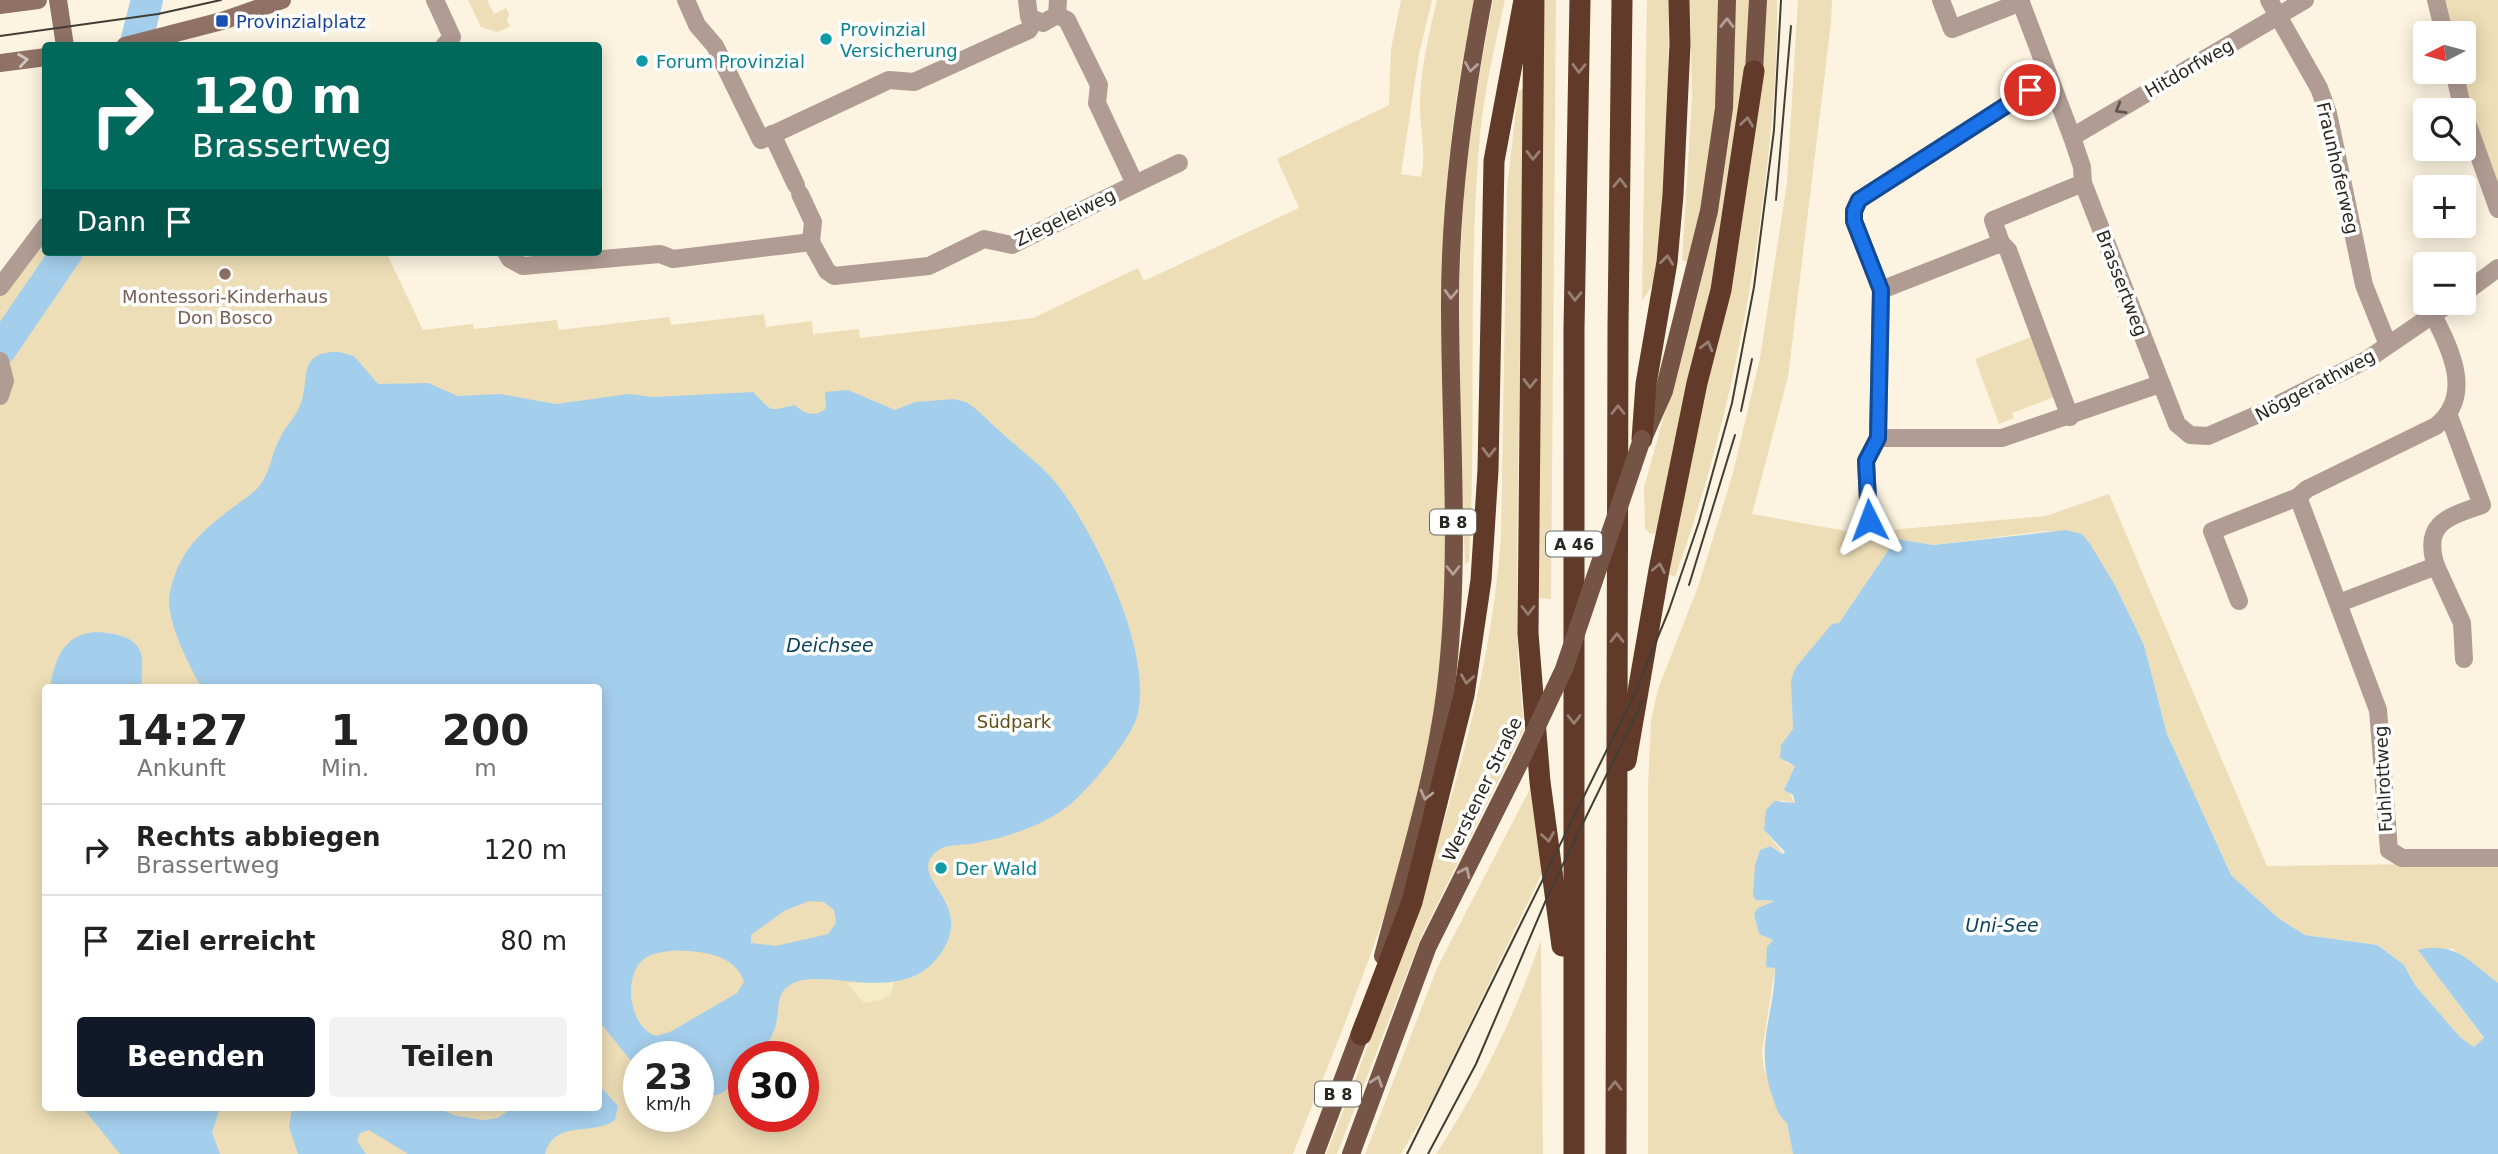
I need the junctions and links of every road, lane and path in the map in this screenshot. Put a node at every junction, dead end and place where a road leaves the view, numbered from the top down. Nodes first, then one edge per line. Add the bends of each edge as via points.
1 (38, 0) edge
2 (58, 0) edge
3 (282, 0) edge
4 (435, 0) edge
5 (686, 0) edge
6 (1027, 0) edge
7 (1483, 0) edge
8 (1524, 0) edge
9 (1534, 0) edge
10 (1580, 0) edge
11 (1622, 0) edge
12 (1679, 0) edge
13 (1727, 0) edge
14 (1758, 0) edge
15 (1941, 0) edge
16 (2305, 0) edge
17 (2436, 0) edge
18 (2020, 1) edge
19 (0, 5) edge
20 (1058, 8) edge
21 (2273, 8) edge
22 (1034, 21) junction
23 (2441, 21) edge
24 (64, 42) edge
25 (142, 42) edge
26 (448, 42) edge
27 (42, 58) edge
28 (0, 63) edge
29 (1754, 71) joint
30 (2051, 83) junction
31 (767, 137) junction
32 (2072, 137) junction
33 (2476, 148) edge
34 (1179, 163) dead end
35 (2083, 183) junction
36 (1135, 184) junction
37 (2498, 209) edge
38 (42, 231) edge
39 (811, 242) junction
40 (2001, 243) junction
41 (508, 256) edge
42 (2498, 268) edge
43 (2476, 284) edge
44 (0, 287) edge
45 (1881, 290) junction
46 (2432, 315) joint
47 (2388, 345) junction
48 (1, 365) edge
49 (2160, 384) junction
50 (0, 396) edge
51 (2449, 416) junction
52 (2070, 417) junction
53 (2190, 435) joint
54 (1878, 438) junction
55 (1643, 439) junction
56 (2298, 498) junction
57 (2490, 501) edge
58 (1869, 520) dead end
59 (2436, 566) junction
60 (2239, 601) dead end
61 (2339, 603) junction
62 (2464, 659) dead end
63 (1616, 804) junction
64 (2498, 858) edge
65 (1361, 1035) junction
66 (1574, 1087) junction
67 (1315, 1154) edge
68 (1351, 1154) edge
69 (1574, 1154) edge
70 (1616, 1154) edge

1 - 19 main road
2 - 24 main road
3 - 25 main road
4 - 26 street via 452,37
5 - 31 street
6 - 22 street via 1026,11
7 -> 65 main road, B 8 via 1460,141 1453,218 1453,576 1448,670 1426,795
8 -> 65 highway via 1494,161 1488,470 1481,580 1465,695 1412,902
9 -> 66 highway via 1528,634
10 -> 66 highway, A 46 via 1574,329
63 -> 11 highway, A 46
55 -> 12 highway via 1646,384 1673,195
55 -> 13 main road, B 8 via 1664,391 1677,343 1717,164 1724,108
14 - 29 main road
15 - 18 street, Brassertweg via 1952,29
16 - 21 street, Hitdorfweg
17 - 23 street
18 - 30 street, Brassertweg
20 - 22 street via 1047,23
20 - 36 street, Ziegeleiweg via 1099,86 1097,103
21 -> 32 street, Hitdorfweg
21 - 47 street, Fraunhoferweg via 2319,88 2328,113 2364,285
22 - 31 street via 1029,30 914,82 889,80
28 -> 27 main road
63 -> 29 highway via 1694,397 1721,290
30 - 32 street, Brassertweg
30 - 45 street via 2030,90 1859,200 1854,221
31 - 39 street, Ziegeleiweg via 813,222
32 - 35 street, Brassertweg
33 - 37 street
34 - 36 street, Ziegeleiweg
35 - 40 street via 1993,220
35 - 49 street, Brassertweg
36 - 39 street, Ziegeleiweg via 1012,245 984,239 921,268 834,276
38 - 44 street
39 - 41 street via 673,259 660,254 523,266
40 - 45 street
40 - 52 street via 2008,250
42 - 43 street
45 - 54 street
46 - 47 street, Nöggerathweg
46 - 51 street via 2455,370 2456,394
47 - 53 street, Nöggerathweg via 2249,419 2208,436
48 - 50 street via 5,386
49 - 52 street
49 - 53 street, Brassertweg via 2177,424
51 - 56 street via 2307,489
51 - 57 street
52 - 54 street via 1994,439
54 - 58 street via 1866,461
68 -> 55 main road, Werstener Straße / B 8, bridge via 1428,946 1564,669
56 - 60 street via 2212,531
56 - 61 street
57 - 59 street via 2446,519 2435,531 2430,548
59 - 61 street
59 - 62 street via 2462,623
61 - 64 street, Fuhlrottweg via 2378,710 2389,850 2402,858
70 -> 63 highway, A 46
65 - 67 main road, B 8
66 - 69 highway, A 46

